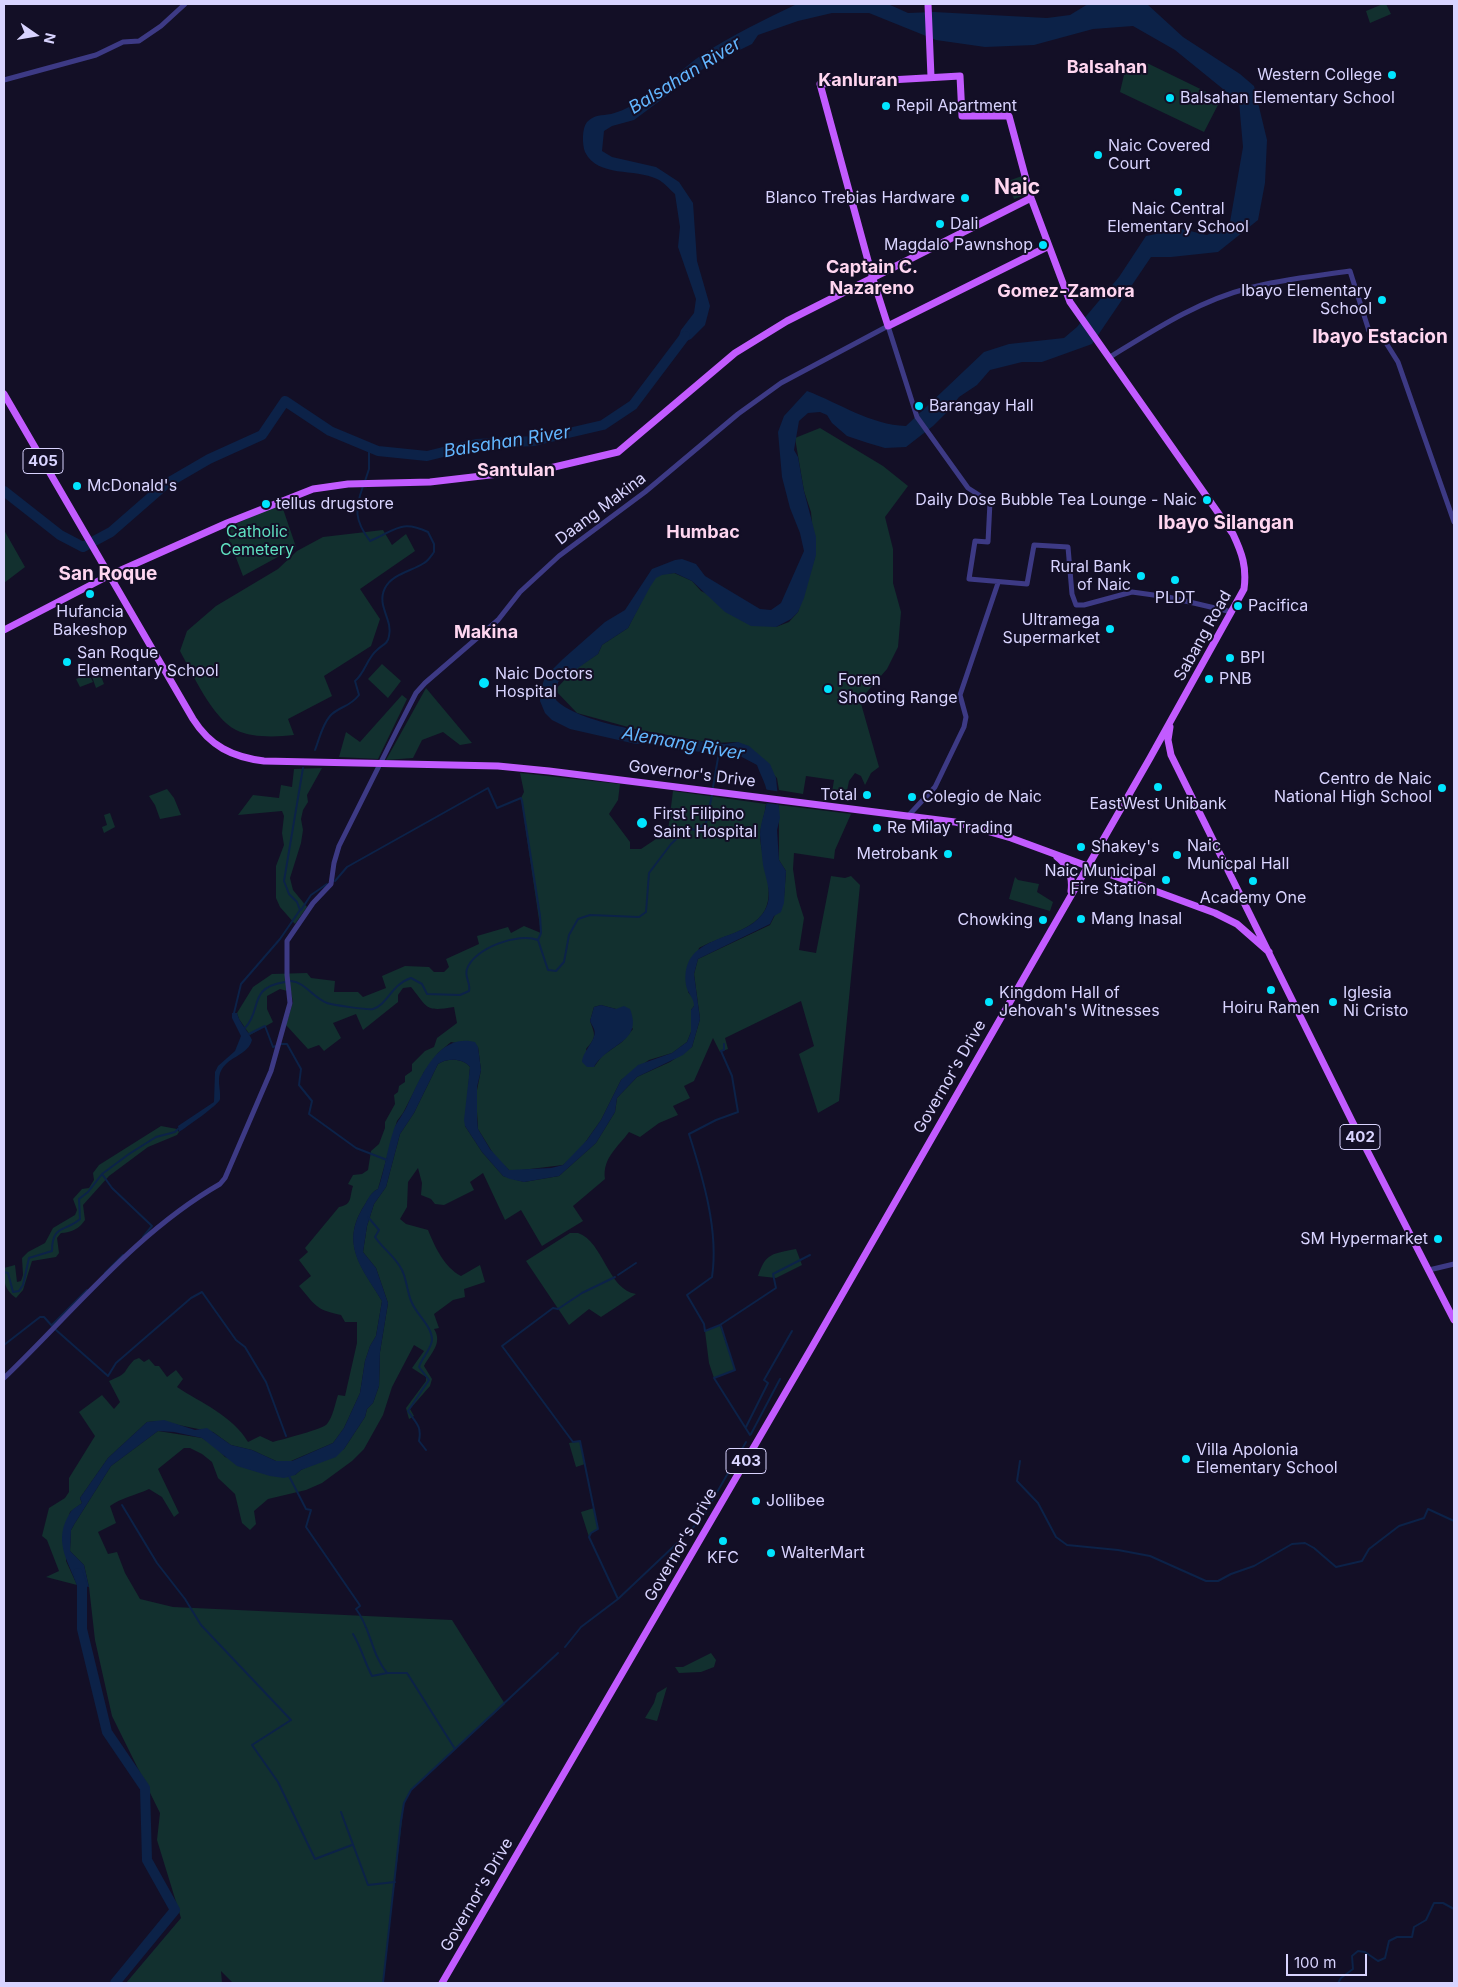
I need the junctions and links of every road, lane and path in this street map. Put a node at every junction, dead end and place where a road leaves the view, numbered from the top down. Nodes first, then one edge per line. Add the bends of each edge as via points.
1 (186, 4) edge
2 (928, 6) edge
3 (930, 77) junction
4 (4, 80) edge
5 (1031, 198) junction
6 (1049, 246) junction
7 (873, 279) junction
8 (888, 326) junction
9 (1110, 357) junction
10 (4, 394) edge
11 (1454, 522) edge
12 (110, 575) junction
13 (998, 583) junction
14 (1232, 612) junction
15 (4, 630) edge
16 (1172, 720) junction
17 (380, 765) junction
18 (908, 816) junction
19 (1051, 852) junction
20 (1089, 866) junction
21 (1070, 896) junction
22 (1269, 952) junction
23 (1454, 1264) edge
24 (1429, 1270) junction
25 (1454, 1320) edge
26 (4, 1378) edge
27 (442, 1983) edge

1 - 4 street via 139,41 123,42 96,55
2 - 3 main road
3 - 5 main road via 960,76 962,116 1009,116
3 - 7 main road via 820,84
5 - 6 main road, 402
5 - 7 main road
6 - 8 main road
6 - 9 main road, Sabang Road / 402 via 1068,296
7 - 8 main road
7 - 12 main road via 787,321 735,353 618,452 537,470 430,482 313,489
8 - 13 street via 917,417 968,488 990,502 988,542 975,541 969,579
8 - 17 street, Daang Makina via 774,388 630,504 559,556 520,592 498,620 418,690
9 - 11 street via 1169,320 1221,297 1250,288 1350,271 1369,330 1384,338 1394,354
9 - 14 main road, Sabang Road / 402 via 1233,534 1244,556 1247,572 1244,589
10 - 12 main road, Governor's Drive / 405
12 - 15 main road
12 - 17 main road, Governor's Drive via 196,724 216,746 233,755 264,761
13 - 14 street via 1027,584 1034,545 1068,547 1076,605 1132,592
13 - 18 street via 960,695 966,717 964,727 935,787
14 - 16 main road, Sabang Road / 402
16 - 20 main road, Sabang Road / 403
16 - 22 main road, 402 via 1168,736 1170,752
17 - 18 main road, Governor's Drive via 498,766
17 - 26 street, Daang Makina via 339,846 331,884 313,903 288,941 290,1003 271,1071 225,1178 177,1211 87,1294
18 - 19 main road, Governor's Drive via 969,825
19 - 20 main road, Governor's Drive
19 - 21 main road via 1068,869 1072,880
20 - 21 main road, Governor's Drive / 403
20 - 22 main road via 1226,918
21 - 27 main road, Governor's Drive / 403
22 - 24 main road, 402
23 - 24 street
24 - 25 main road, 402

